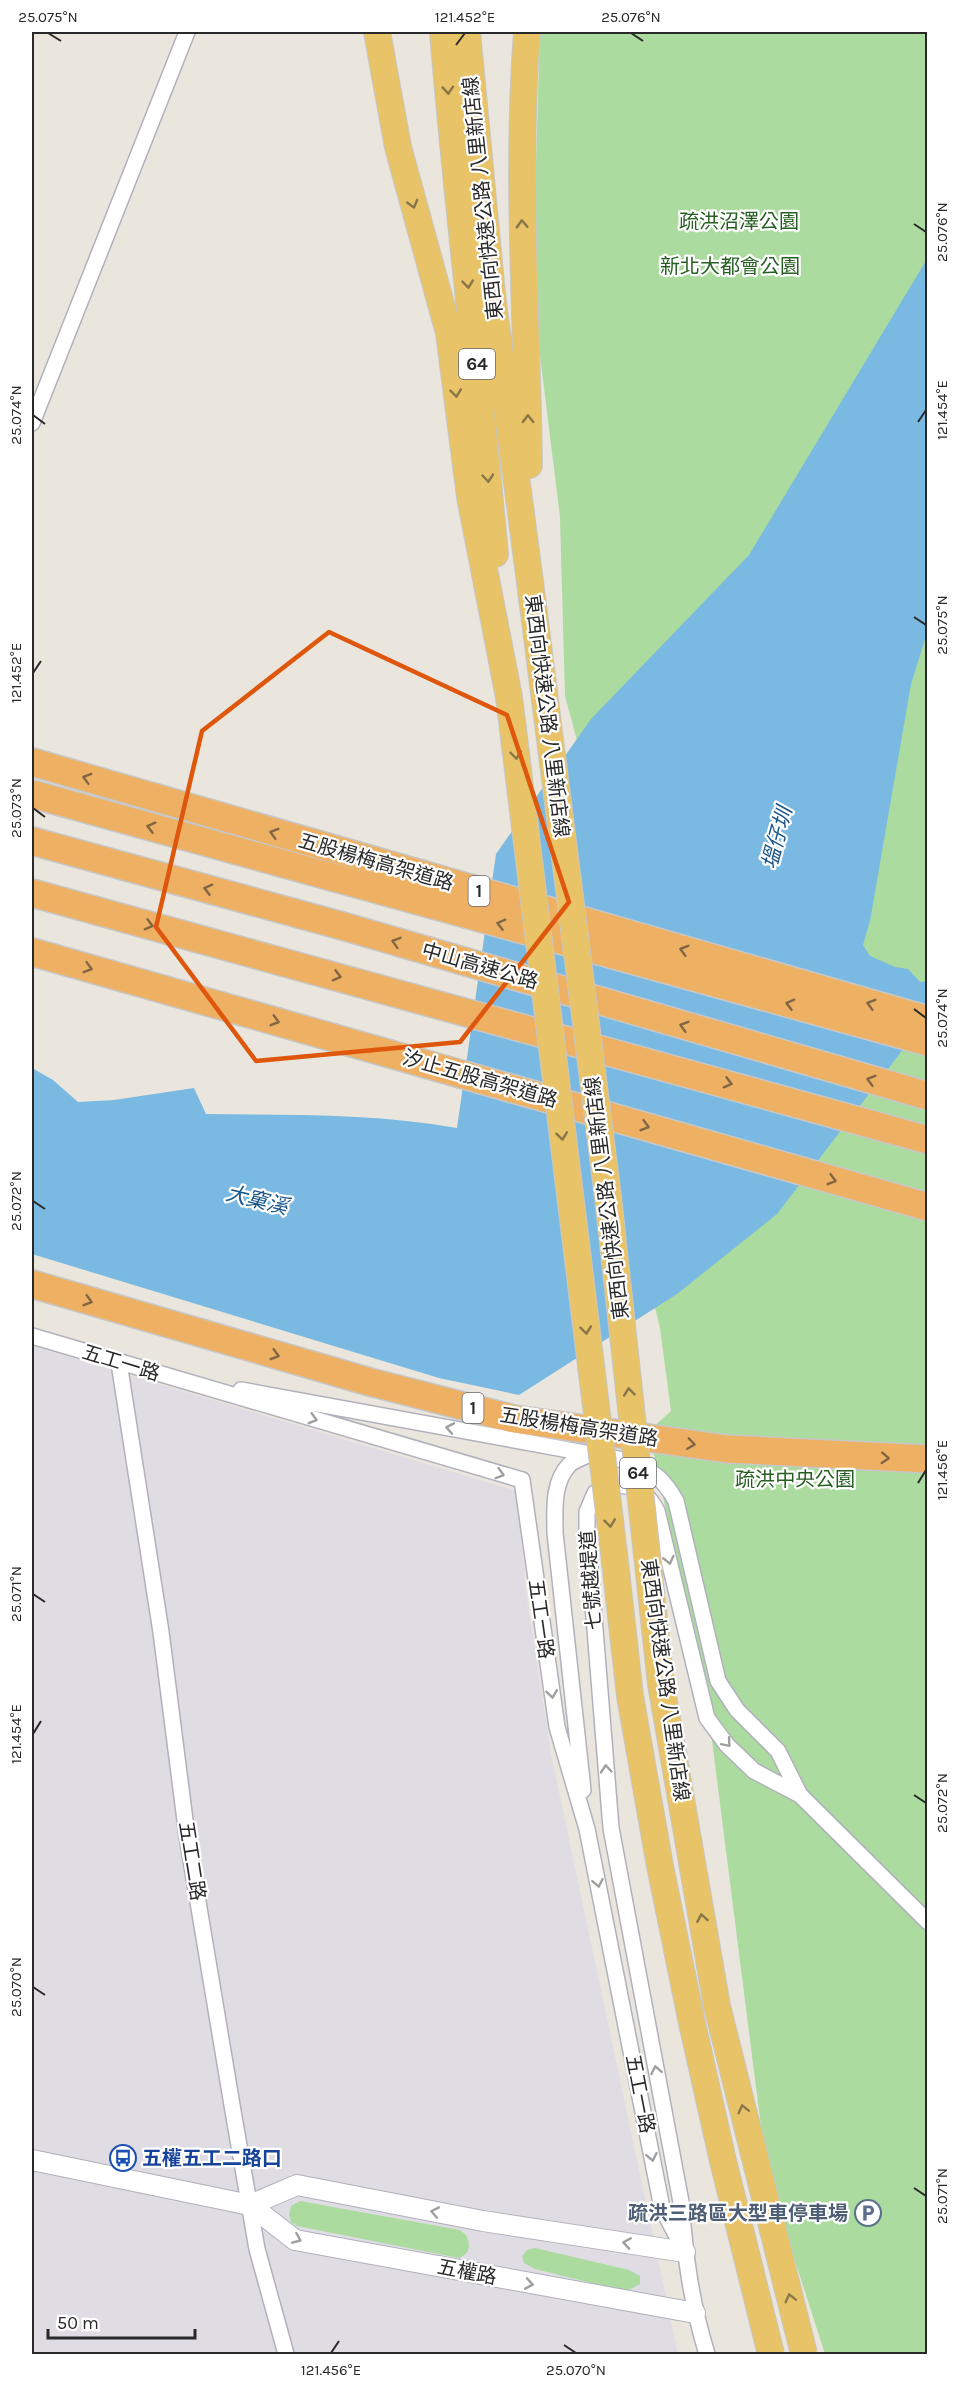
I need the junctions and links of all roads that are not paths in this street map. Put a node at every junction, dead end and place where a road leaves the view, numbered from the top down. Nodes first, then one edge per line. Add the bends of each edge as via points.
1 (188, 32) edge
2 (377, 32) edge
3 (443, 32) edge
4 (467, 32) edge
5 (527, 32) edge
6 (32, 423) edge
7 (530, 582) junction
8 (509, 697) junction
9 (32, 762) edge
10 (32, 794) edge
11 (32, 841) edge
12 (32, 893) edge
13 (32, 952) edge
14 (927, 1020) edge
15 (927, 1042) edge
16 (927, 1096) edge
17 (927, 1140) edge
18 (927, 1207) edge
19 (32, 1284) edge
20 (32, 1336) edge
21 (119, 1363) junction
22 (156, 1374) junction
23 (590, 1454) junction
24 (927, 1459) edge
25 (800, 1795) junction
26 (610, 1828) joint
27 (587, 1829) junction
28 (927, 1922) edge
29 (32, 2160) edge
30 (250, 2205) junction
31 (685, 2252) junction
32 (695, 2313) junction
33 (286, 2355) edge
34 (707, 2355) edge
35 (771, 2355) edge
36 (804, 2355) edge

1 - 6 street
2 -> 8 highway via 398,147 449,333 470,497
3 -> 8 highway, 東西向快速公路 八里新店線 / 64
4 - 7 highway, 東西向快速公路 八里新店線 / 64 via 492,294
7 -> 5 highway via 521,198
36 -> 7 highway, 東西向快速公路 八里新店線 / 64, bridge via 717,2006 661,1684 608,1197
8 -> 35 highway, 東西向快速公路 八里新店線 / 64, bridge via 630,1696 692,2023
14 -> 9 highway, 五股楊梅高架道路 / 1, bridge
15 -> 10 highway, 1, bridge
16 -> 11 highway, 中山高速公路, bridge via 346,927
12 -> 17 highway, bridge
13 -> 18 highway, 汐止五股高架道路, bridge
19 -> 24 highway, 五股楊梅高架道路 / 1, bridge via 359,1379 514,1419 727,1449
20 - 21 street, 五工一路
21 - 22 street, 五工一路
21 - 30 street, 五工二路 via 161,1632 187,1836
23 -> 22 street, 七號越堤道
22 -> 27 street, 五工一路 via 522,1480 556,1727
23 - 25 street, 七號越堤道 via 648,1468 665,1482 676,1501 718,1681 737,1710 778,1751
23 - 27 street, 七號越堤道 via 570,1464 555,1500 555,1533
26 -> 25 street, 七號越堤道 via 587,1512 595,1493 611,1485 633,1486 649,1496 657,1511 707,1718 754,1771
25 - 28 street, 七號越堤道
31 -> 26 street, 五工一路 via 681,2202
27 -> 31 street, 五工一路 via 662,2208
29 - 30 street, 五權路
31 -> 30 street via 483,2221 297,2185
30 -> 32 street, 五權路 via 295,2240
30 - 33 street, 五工二路 via 257,2249
31 - 32 street, 五工一路
32 - 34 street, 五工一路

